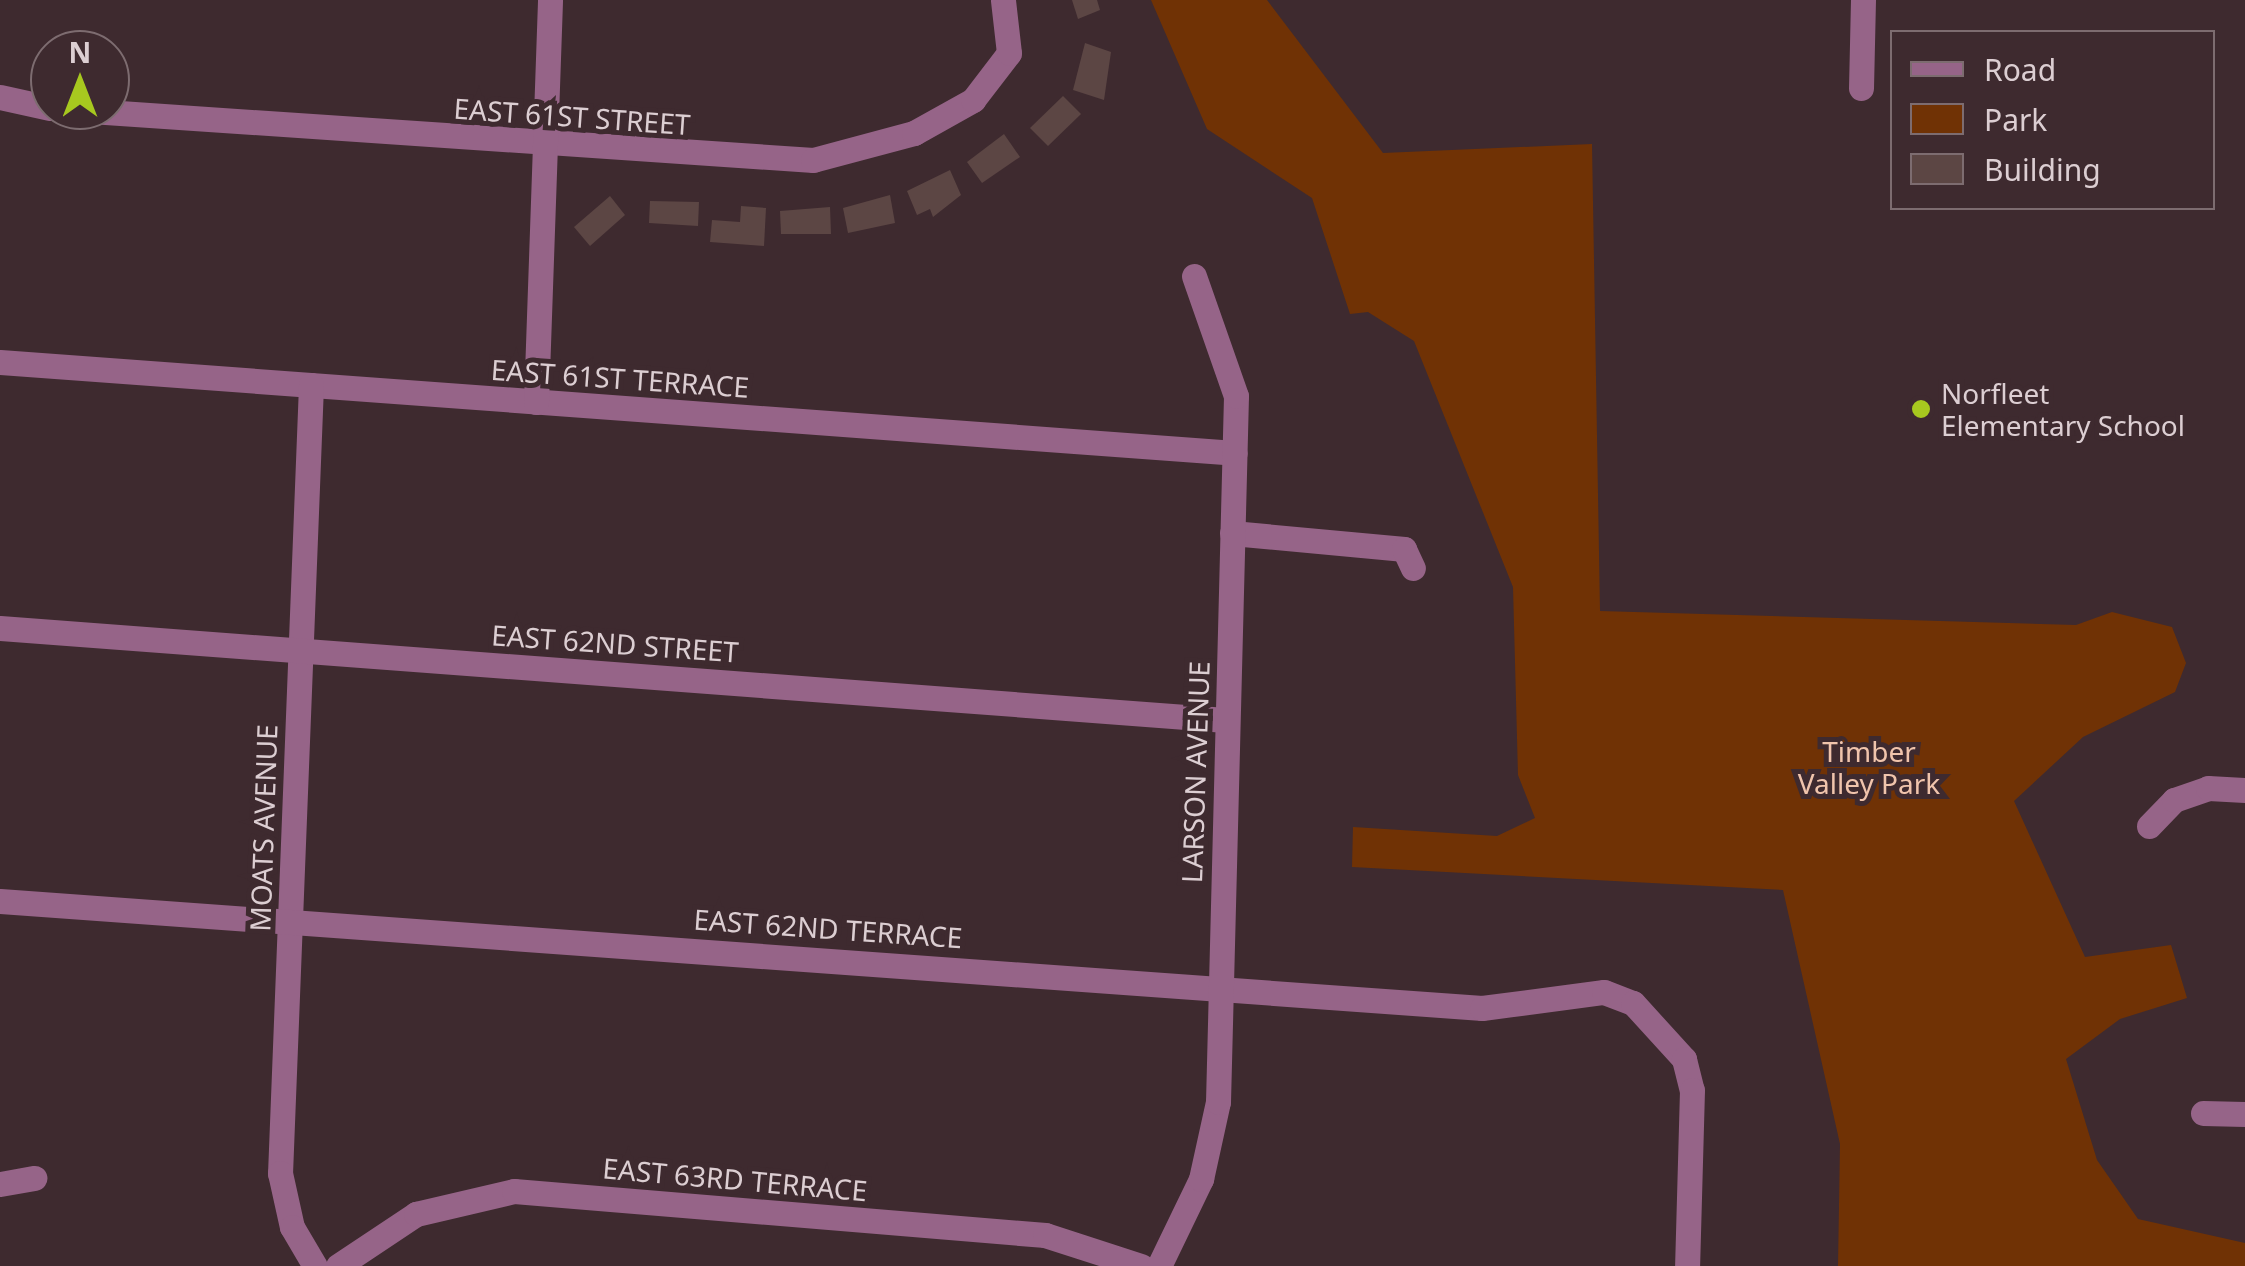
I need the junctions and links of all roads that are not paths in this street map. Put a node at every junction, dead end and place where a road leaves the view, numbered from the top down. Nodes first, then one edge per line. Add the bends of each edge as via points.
1 (550, 0) edge
2 (1002, 0) edge
3 (1864, 0) edge
4 (1861, 88) dead end
5 (0, 97) edge
6 (30, 104) edge
7 (130, 114) edge
8 (545, 144) junction
9 (1194, 276) dead end
10 (0, 362) edge
11 (311, 385) junction
12 (536, 402) junction
13 (1235, 453) junction
14 (1232, 533) junction
15 (1413, 568) dead end
16 (0, 628) edge
17 (300, 649) junction
18 (1226, 720) junction
19 (2245, 790) edge
20 (2149, 826) dead end
21 (0, 901) edge
22 (289, 917) junction
23 (1220, 988) junction
24 (2203, 1113) dead end
25 (2245, 1114) edge
26 (34, 1178) dead end
27 (0, 1184) edge
28 (315, 1266) edge
29 (338, 1266) edge
30 (1141, 1266) edge
31 (1159, 1266) edge
32 (1687, 1266) edge

1 - 8 street
2 - 8 street, EAST 61ST STREET via 1009,54 974,100 859,152 766,162
3 - 4 street
5 - 6 street
7 - 8 street, EAST 61ST STREET
8 - 12 street
9 - 13 street, LARSON AVENUE via 1229,357
10 - 11 street, EAST 61ST TERRACE
11 - 12 street, EAST 61ST TERRACE
11 - 17 street, MOATS AVENUE
12 - 13 street, EAST 61ST TERRACE
13 - 14 street, LARSON AVENUE
14 - 15 street via 1389,546 1404,549
14 - 18 street, LARSON AVENUE
16 - 17 street, EAST 62ND STREET
17 - 18 street, EAST 62ND STREET
17 - 22 street, MOATS AVENUE
18 - 23 street, LARSON AVENUE
19 - 20 street via 2208,788 2174,800
21 - 22 street, EAST 62ND TERRACE
22 - 23 street, EAST 62ND TERRACE
22 - 28 street, MOATS AVENUE via 280,1173 292,1228
23 - 31 street, LARSON AVENUE via 1212,1145
23 - 32 street, EAST 62ND TERRACE via 1482,1008 1604,992 1645,1013 1668,1032 1692,1090
24 - 25 street
26 - 27 street
29 - 30 street, EAST 63RD TERRACE via 416,1214 514,1192 1045,1235

